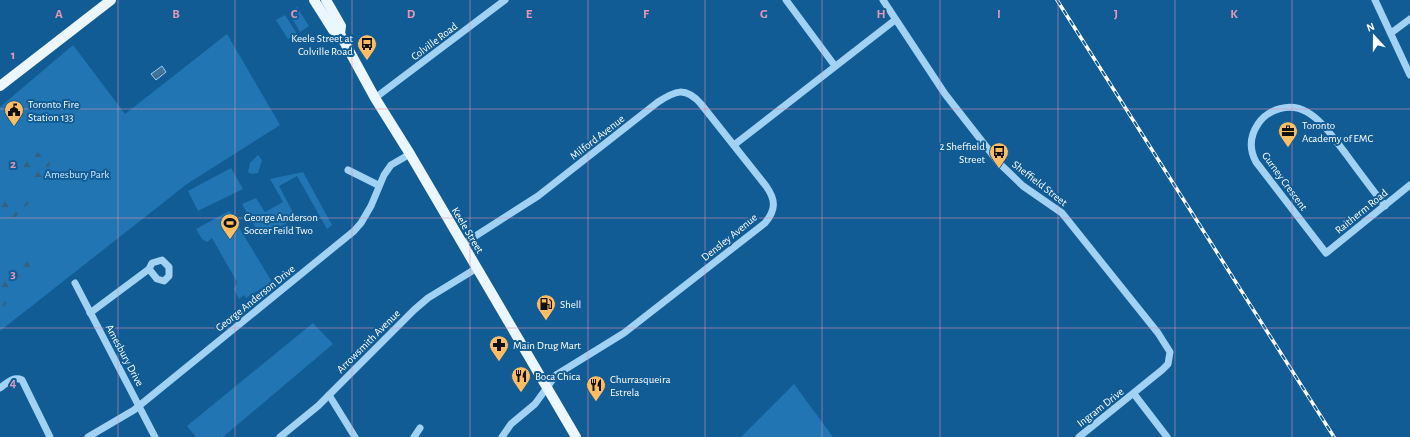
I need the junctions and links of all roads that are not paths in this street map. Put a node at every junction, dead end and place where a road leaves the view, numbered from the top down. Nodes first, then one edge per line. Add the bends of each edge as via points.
1 (111, 0) edge
2 (314, 0) edge
3 (326, 0) edge
4 (505, 0) edge
5 (786, 0) edge
6 (883, 0) edge
7 (1375, 0) edge
8 (1410, 19) edge
9 (895, 20) junction
10 (1391, 32) junction
11 (340, 34) junction
12 (835, 66) junction
13 (1410, 75) edge
14 (0, 86) edge
15 (375, 98) junction
16 (734, 145) junction
17 (410, 154) junction
18 (348, 170) dead end
19 (378, 185) junction
20 (1410, 185) edge
21 (1384, 206) junction
22 (463, 244) junction
23 (1326, 253) joint
24 (477, 268) junction
25 (148, 269) dead end
26 (75, 283) dead end
27 (90, 313) junction
28 (0, 388) edge
29 (548, 388) junction
30 (1134, 394) junction
31 (329, 395) junction
32 (139, 405) junction
33 (420, 428) dead end
34 (50, 437) edge
35 (88, 437) edge
36 (155, 437) edge
37 (280, 437) edge
38 (355, 437) edge
39 (414, 437) edge
40 (502, 437) edge
41 (576, 437) edge
42 (1079, 437) edge
43 (1167, 437) edge

1 - 14 main road
2 - 11 main road, Keele Street via 332,30
3 - 11 main road, Keele Street via 341,26
4 - 15 street, Colville Road
5 - 12 street
6 - 9 street, Sheffield Street
7 - 10 street
8 - 10 street
9 - 12 street
9 - 30 street, Sheffield Street via 947,97 999,163 1023,186 1062,213 1167,344 1170,352 1168,364
10 - 13 street
11 - 15 main road, Keele Street
12 - 16 street
15 - 17 main road, Keele Street
16 - 22 street, Milford Avenue via 694,96 682,92 669,95 538,196
16 - 29 street, Densley Avenue via 774,199 771,216 624,333 556,376
17 - 19 street, George Anderson Drive via 391,165
17 - 22 main road, Keele Street
18 - 19 street
19 - 32 street, George Anderson Drive via 371,206 354,231
20 - 21 street, Raitherm Road
21 - 23 street, Raitherm Road
21 - 23 street, Gurney Crescent via 1328,131 1312,115 1290,107 1277,109 1266,115 1252,137 1253,156
22 - 24 main road, Keele Street
24 - 29 main road, Keele Street
24 - 31 street, Arrowsmith Avenue via 428,298 414,310
25 - 27 street
26 - 27 street, Amesbury Drive
27 - 32 street, Amesbury Drive
28 - 34 street via 12,379 22,380
29 - 40 street, Densley Avenue via 535,404 511,424
29 - 41 main road, Keele Street
30 - 42 street, Ingram Drive
30 - 43 street
31 - 37 street, Arrowsmith Avenue
31 - 38 street
32 - 35 street, George Anderson Drive
32 - 36 street, Amesbury Drive
33 - 39 street

